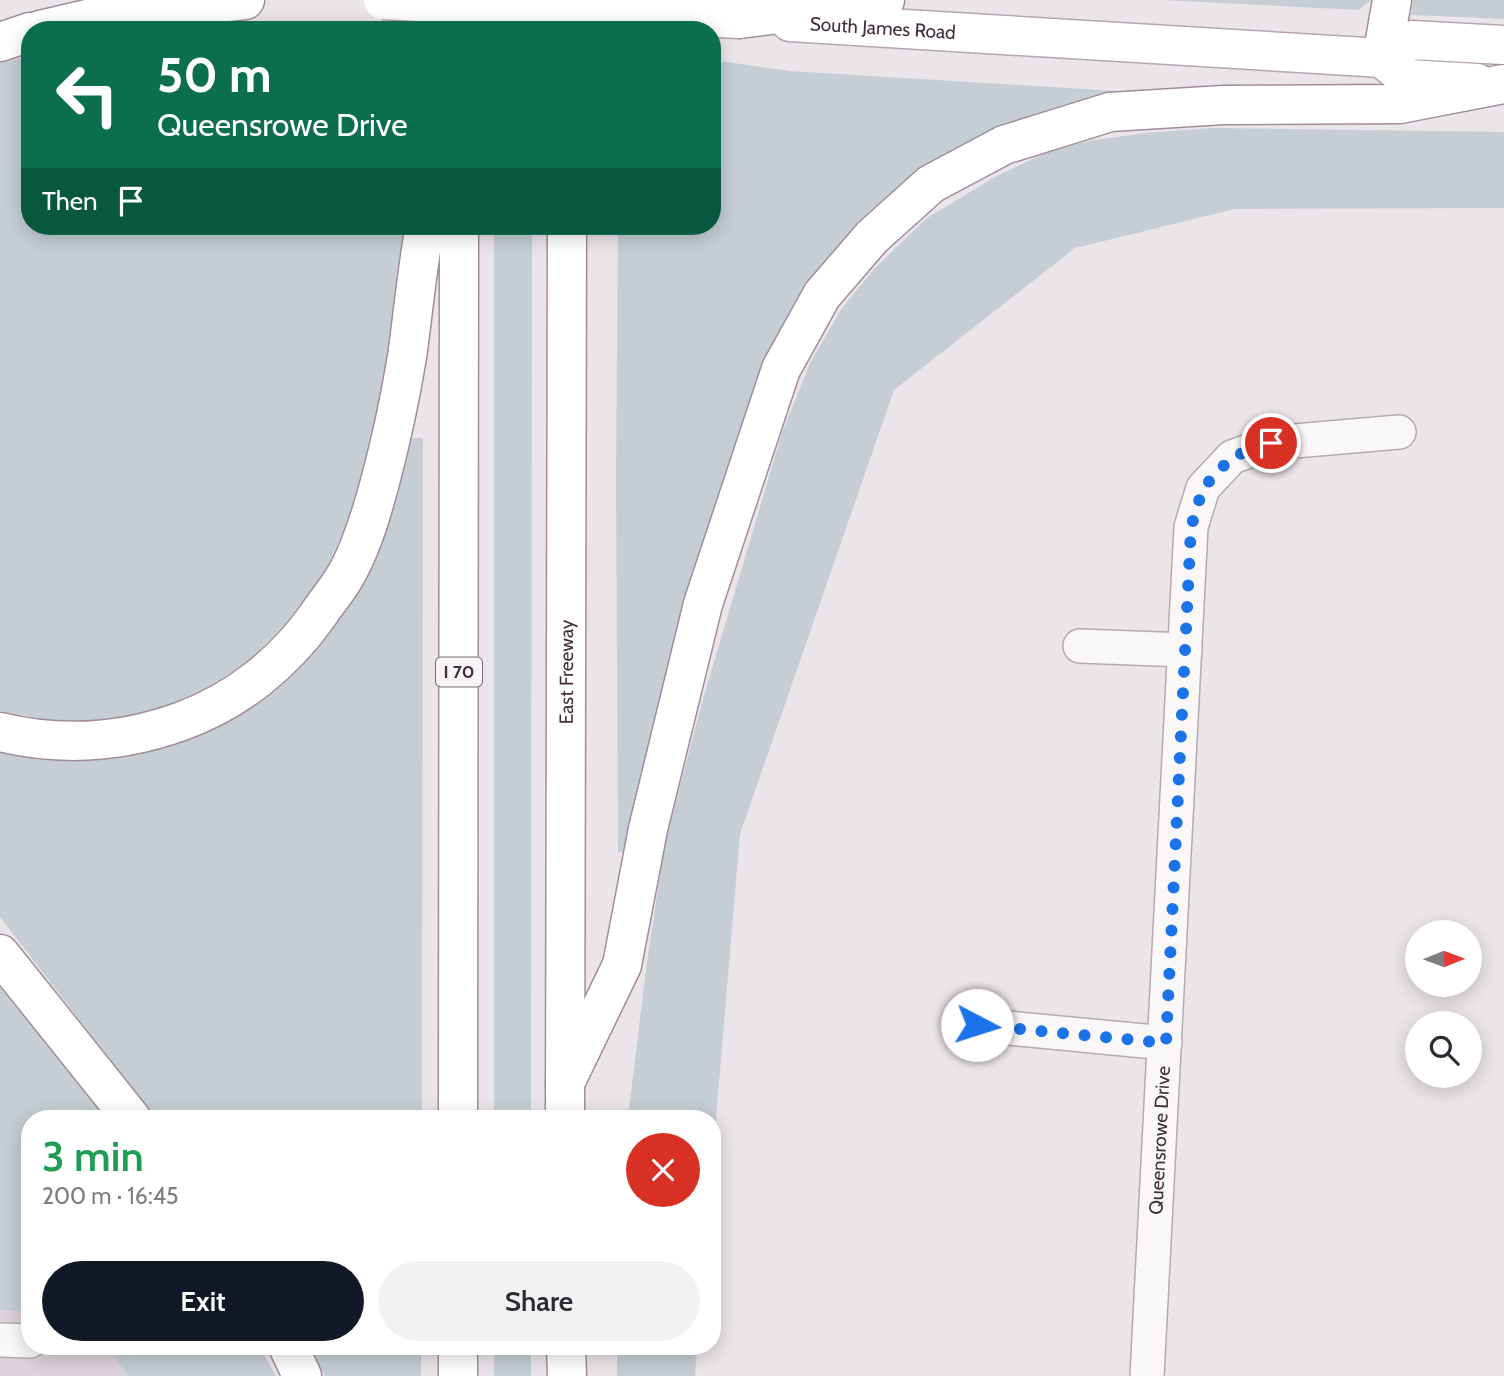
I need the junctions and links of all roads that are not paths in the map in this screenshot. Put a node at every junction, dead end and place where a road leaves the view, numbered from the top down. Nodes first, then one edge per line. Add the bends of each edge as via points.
1 (244, 0) edge
2 (383, 0) edge
3 (459, 0) edge
4 (567, 0) edge
5 (885, 0) edge
6 (1392, 0) edge
7 (739, 19) junction
8 (79, 21) edge
9 (459, 21) edge
10 (567, 21) edge
11 (21, 35) edge
12 (0, 42) edge
13 (1504, 45) edge
14 (1382, 58) junction
15 (1503, 84) edge
16 (424, 235) edge
17 (459, 235) edge
18 (567, 235) edge
19 (1399, 432) dead end
20 (1080, 646) dead end
21 (1185, 650) junction
22 (0, 732) edge
23 (0, 954) edge
24 (977, 1025) dead end
25 (1166, 1043) junction
26 (565, 1101) edge
27 (125, 1110) edge
28 (458, 1110) edge
29 (0, 1340) edge
30 (21, 1341) edge
31 (292, 1355) edge
32 (458, 1355) edge
33 (566, 1355) edge
34 (302, 1376) edge
35 (458, 1376) edge
36 (567, 1376) edge
37 (1147, 1376) edge

1 - 8 main road
2 - 7 main road, South James Road, bridge
3 - 9 main road
4 - 10 main road
5 - 7 main road
6 - 14 main road
7 - 14 main road, South James Road
11 - 12 main road
13 - 14 main road via 1412,40
14 - 15 main road via 1407,79
15 - 26 main road via 1400,104 1223,105 1110,112 1004,145 930,184 872,237 822,295 781,369 703,604 648,829 622,965
16 - 22 main road via 407,359 374,502 347,573 299,642 234,696 165,727 100,741 29,739
17 - 28 main road, I 70
18 - 26 main road, East Freeway
19 - 21 street, Queensrowe Drive via 1271,443 1232,457 1203,488 1191,527
20 - 21 street
21 - 25 street, Queensrowe Drive
23 - 27 main road
24 - 25 street
25 - 37 street, Queensrowe Drive
29 - 30 street
31 - 34 main road
32 - 35 main road
33 - 36 main road

